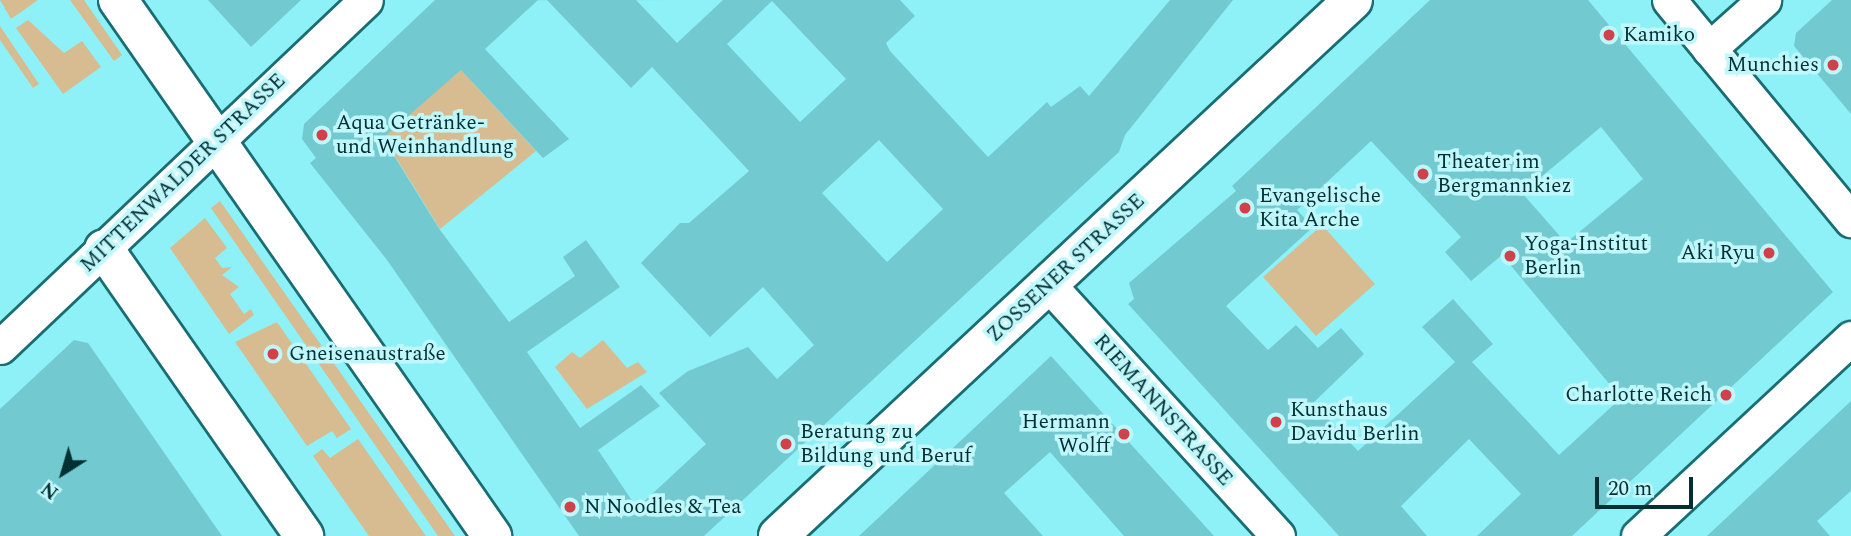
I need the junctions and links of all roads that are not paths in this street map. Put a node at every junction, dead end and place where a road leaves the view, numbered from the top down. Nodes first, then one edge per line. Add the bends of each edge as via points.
1 (118, 0) edge
2 (366, 0) edge
3 (1669, 0) edge
4 (1764, 0) edge
5 (1340, 4) edge
6 (1709, 48) junction
7 (216, 140) junction
8 (1851, 220) edge
9 (104, 249) junction
10 (1048, 284) junction
11 (1851, 338) edge
12 (0, 347) edge
13 (303, 536) edge
14 (492, 536) edge
15 (778, 536) edge
16 (1278, 536) edge
17 (1638, 536) edge

1 - 7 main road
2 - 7 street, MITTENWALDER STRASSE
3 - 6 street
4 - 6 street
5 - 10 main road, ZOSSENER STRASSE
6 - 8 street
7 - 9 street, MITTENWALDER STRASSE
7 - 14 main road
9 - 12 street, MITTENWALDER STRASSE
9 - 13 main road
10 - 15 main road, ZOSSENER STRASSE
10 - 16 street, RIEMANNSTRASSE
11 - 17 street

